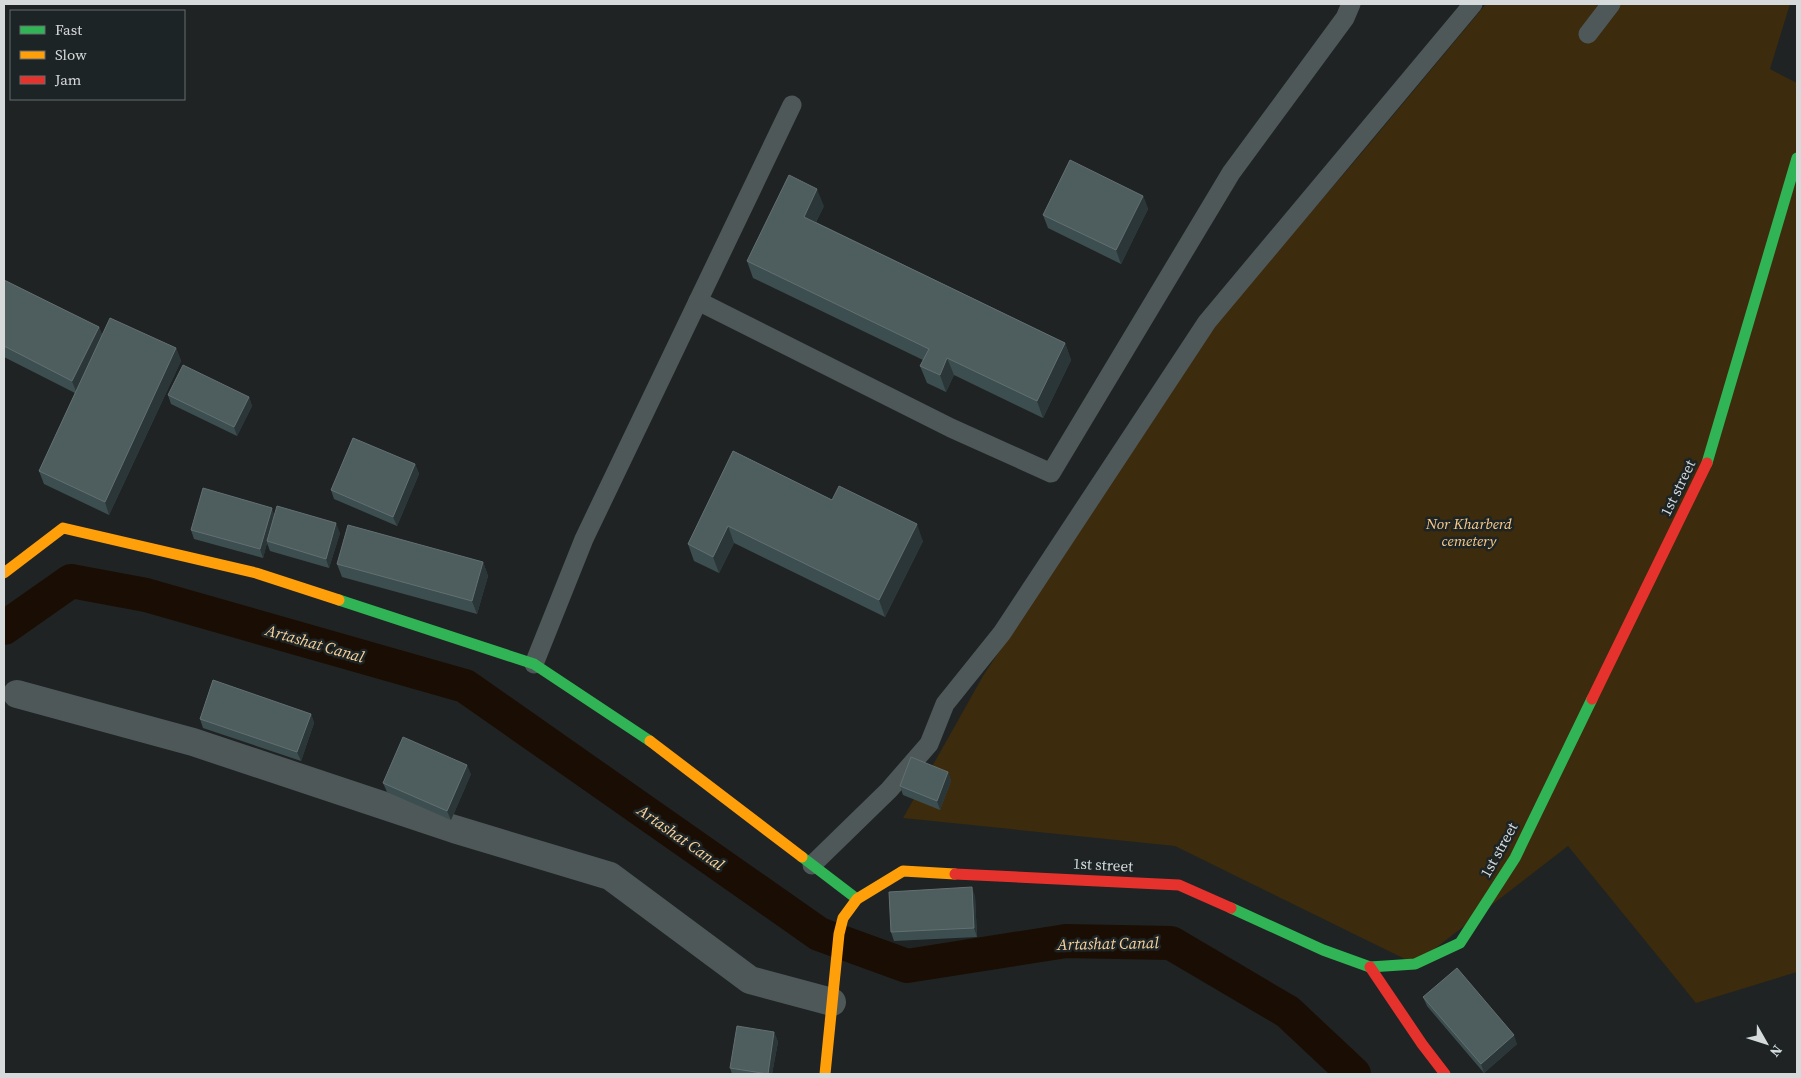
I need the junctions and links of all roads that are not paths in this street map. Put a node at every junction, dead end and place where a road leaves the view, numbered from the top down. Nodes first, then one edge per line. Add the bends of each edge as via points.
1 (1351, 4) edge
2 (1473, 4) edge
3 (1611, 4) edge
4 (1588, 34) dead end
5 (792, 105) dead end
6 (1797, 158) edge
7 (698, 301) junction
8 (4, 573) edge
9 (534, 664) junction
10 (17, 694) dead end
11 (812, 865) junction
12 (857, 899) junction
13 (1370, 967) junction
14 (832, 1002) junction
15 (825, 1074) edge
16 (1445, 1074) edge

1 - 7 lane via 1345,18 1231,173 1051,473 951,428
2 - 11 lane via 1206,322 1002,633 946,704 929,744 890,790
3 - 4 lane
5 - 7 lane
6 - 13 main road, 1st street via 1708,460 1515,858 1460,943 1415,964
7 - 9 lane via 584,540
8 - 9 main road via 63,528 256,573
9 - 11 main road via 650,741
10 - 14 street via 193,742 454,829 610,876 750,980
11 - 12 main road
12 - 13 main road, 1st street via 903,871 1179,884 1323,950
12 - 14 main road, 1st street via 843,918 839,934
13 - 16 main road
14 - 15 main road

